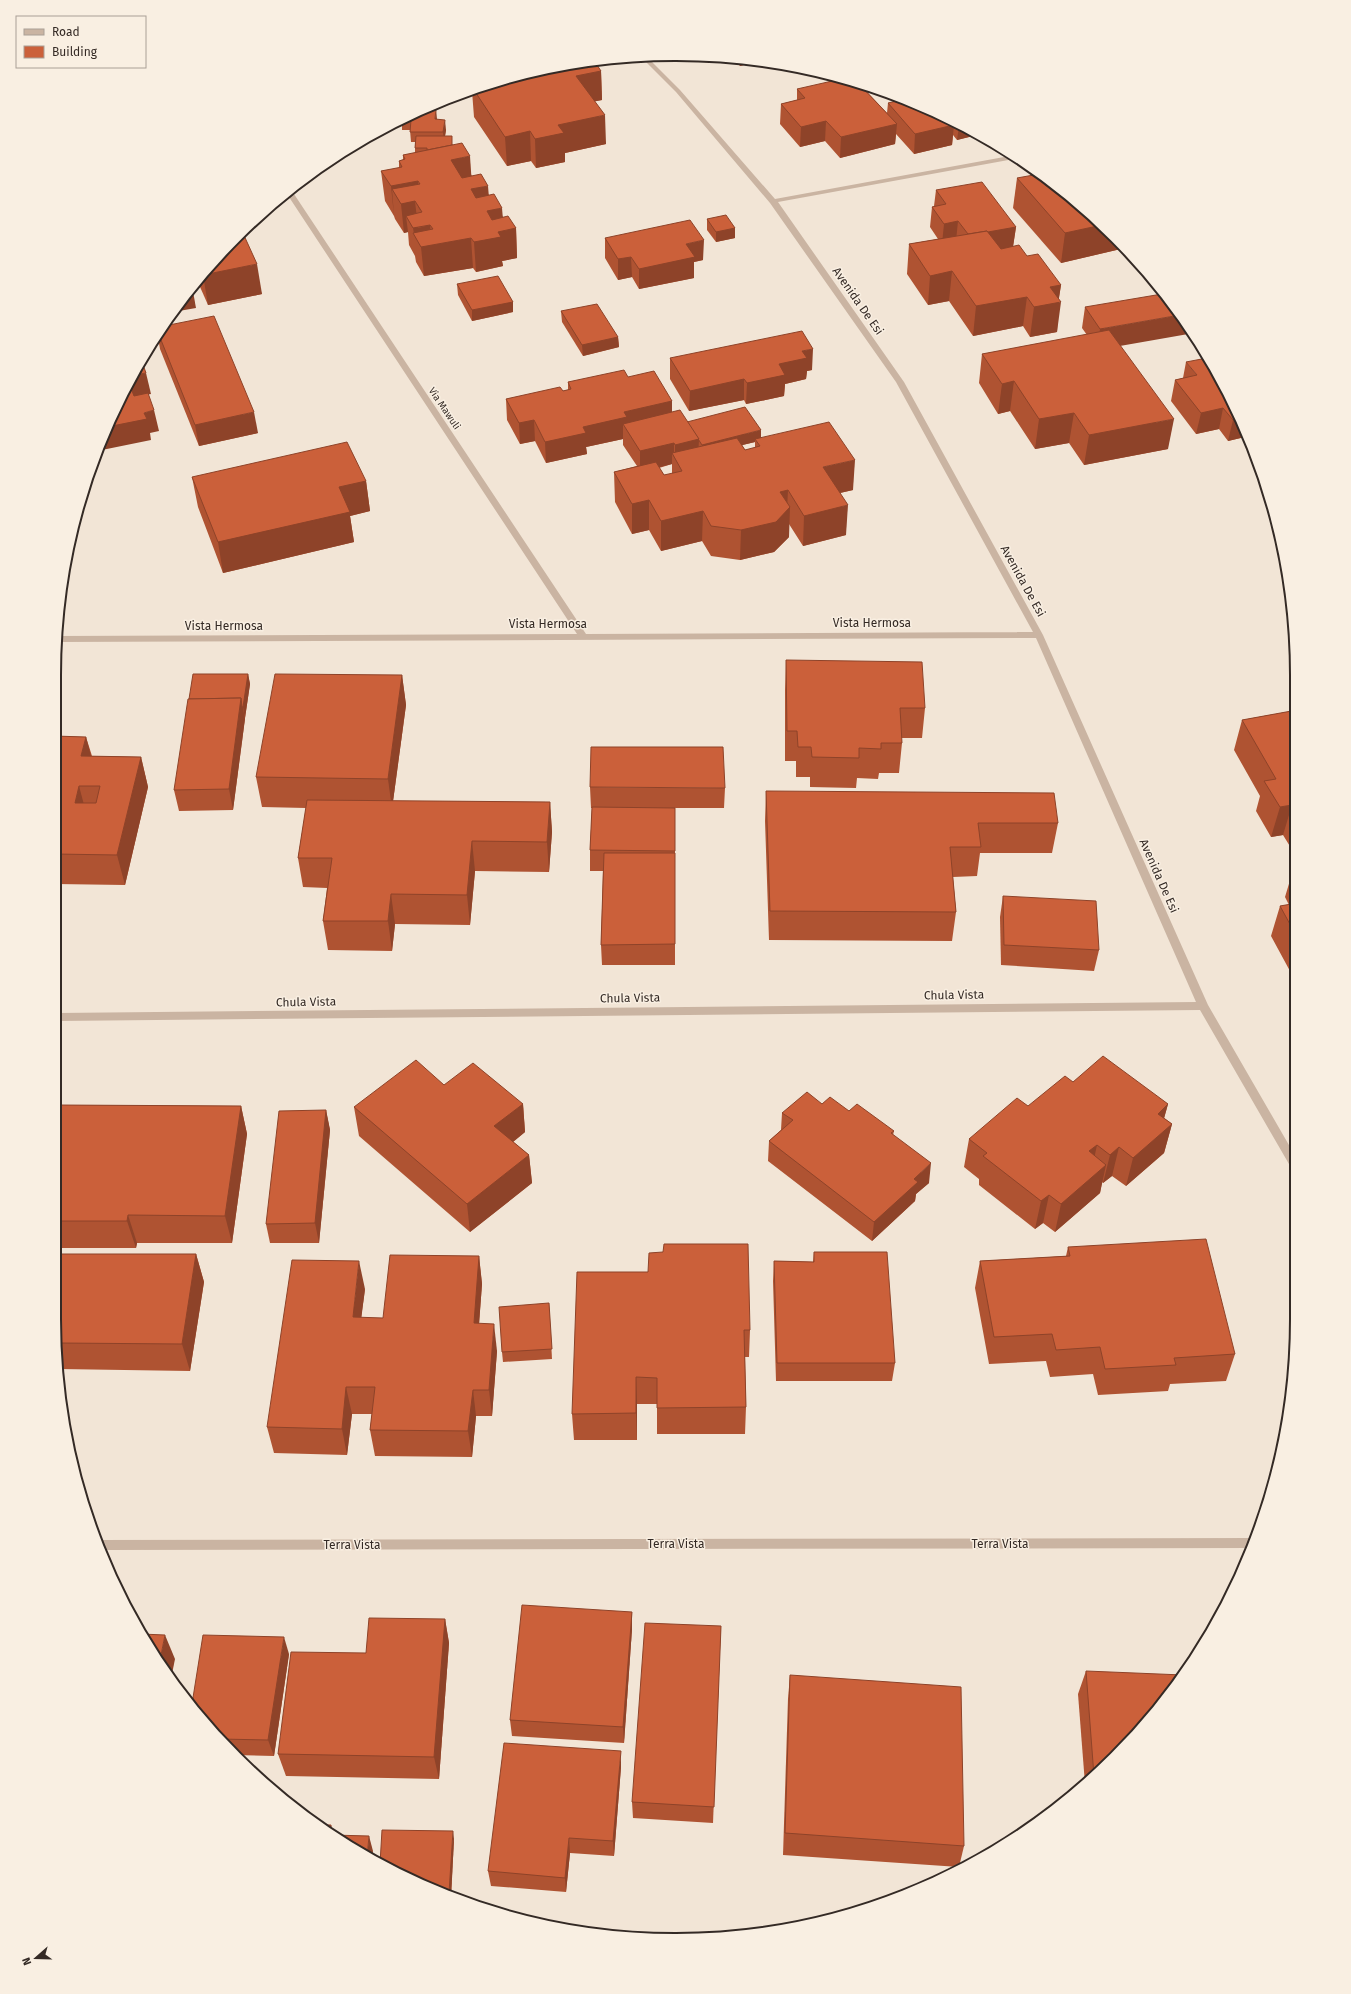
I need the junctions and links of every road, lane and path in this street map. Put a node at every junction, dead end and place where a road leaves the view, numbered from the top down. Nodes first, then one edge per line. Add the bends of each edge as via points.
1 (649, 62) edge
2 (1008, 159) edge
3 (291, 196) edge
4 (773, 201) junction
5 (1039, 635) junction
6 (583, 636) junction
7 (62, 639) edge
8 (1203, 1006) junction
9 (61, 1017) edge
10 (1290, 1156) edge
11 (1247, 1543) edge
12 (105, 1546) edge

1 - 4 street, Avenida De Esi via 678,91
2 - 4 street
3 - 6 street, Via Mawuli
4 - 5 street, Avenida De Esi via 900,382
5 - 6 street, Vista Hermosa
5 - 8 street, Avenida De Esi
6 - 7 street, Vista Hermosa
8 - 9 street, Chula Vista
8 - 10 street, Avenida De Esi
11 - 12 street, Terra Vista

